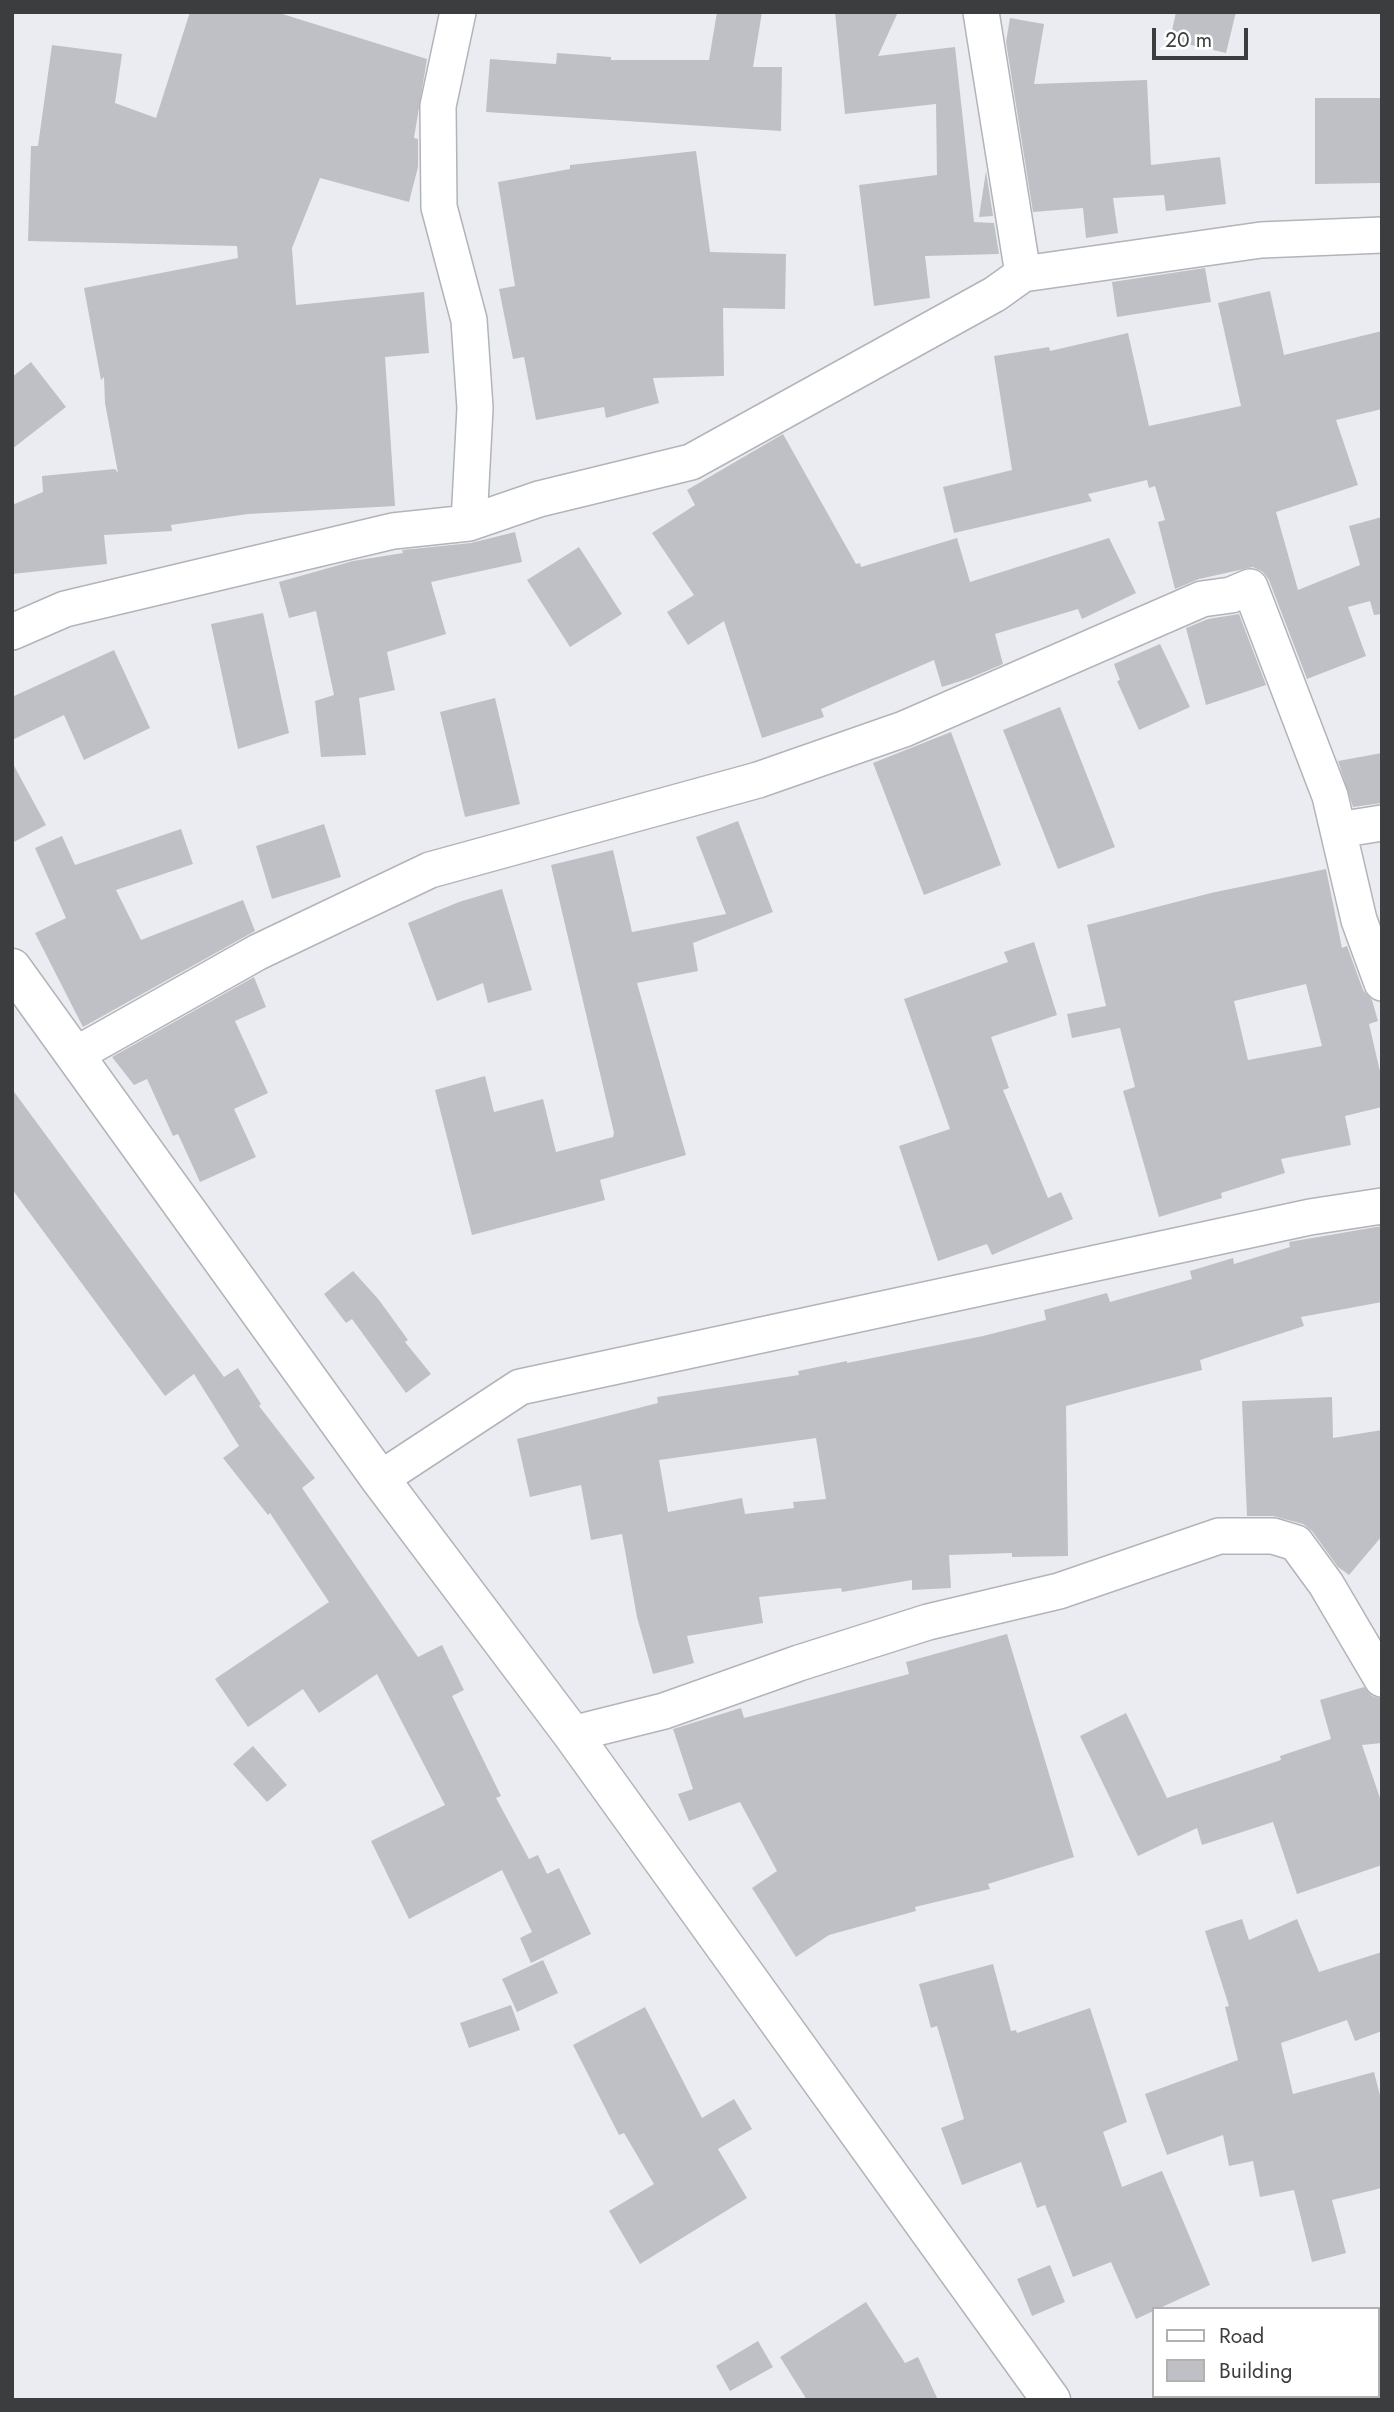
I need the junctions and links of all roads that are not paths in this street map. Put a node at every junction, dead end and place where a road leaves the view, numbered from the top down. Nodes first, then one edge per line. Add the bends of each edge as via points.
1 (981, 12) edge
2 (450, 13) edge
3 (1382, 235) edge
4 (1023, 274) junction
5 (469, 523) junction
6 (12, 632) edge
7 (1382, 822) edge
8 (1338, 830) junction
9 (12, 968) edge
10 (1382, 983) edge
11 (75, 1055) junction
12 (1382, 1206) edge
13 (380, 1479) junction
14 (1382, 1679) edge
15 (572, 1734) junction
16 (1051, 2400) edge

1 - 4 street
2 - 5 street via 438,106 439,207 469,320 475,408
3 - 4 street via 1261,240
4 - 5 street via 995,294 691,462 539,499
5 - 6 street via 393,531 78,606
7 - 8 street
8 - 10 street via 1359,920
8 - 11 street via 1330,796 1250,587 1202,599 988,695 758,780 430,870 258,952
9 - 11 street
11 - 13 street
12 - 13 street via 1310,1217 520,1387
13 - 15 street
14 - 15 street via 1296,1543 1273,1536 1219,1536 1059,1591 915,1626 664,1711
15 - 16 street

